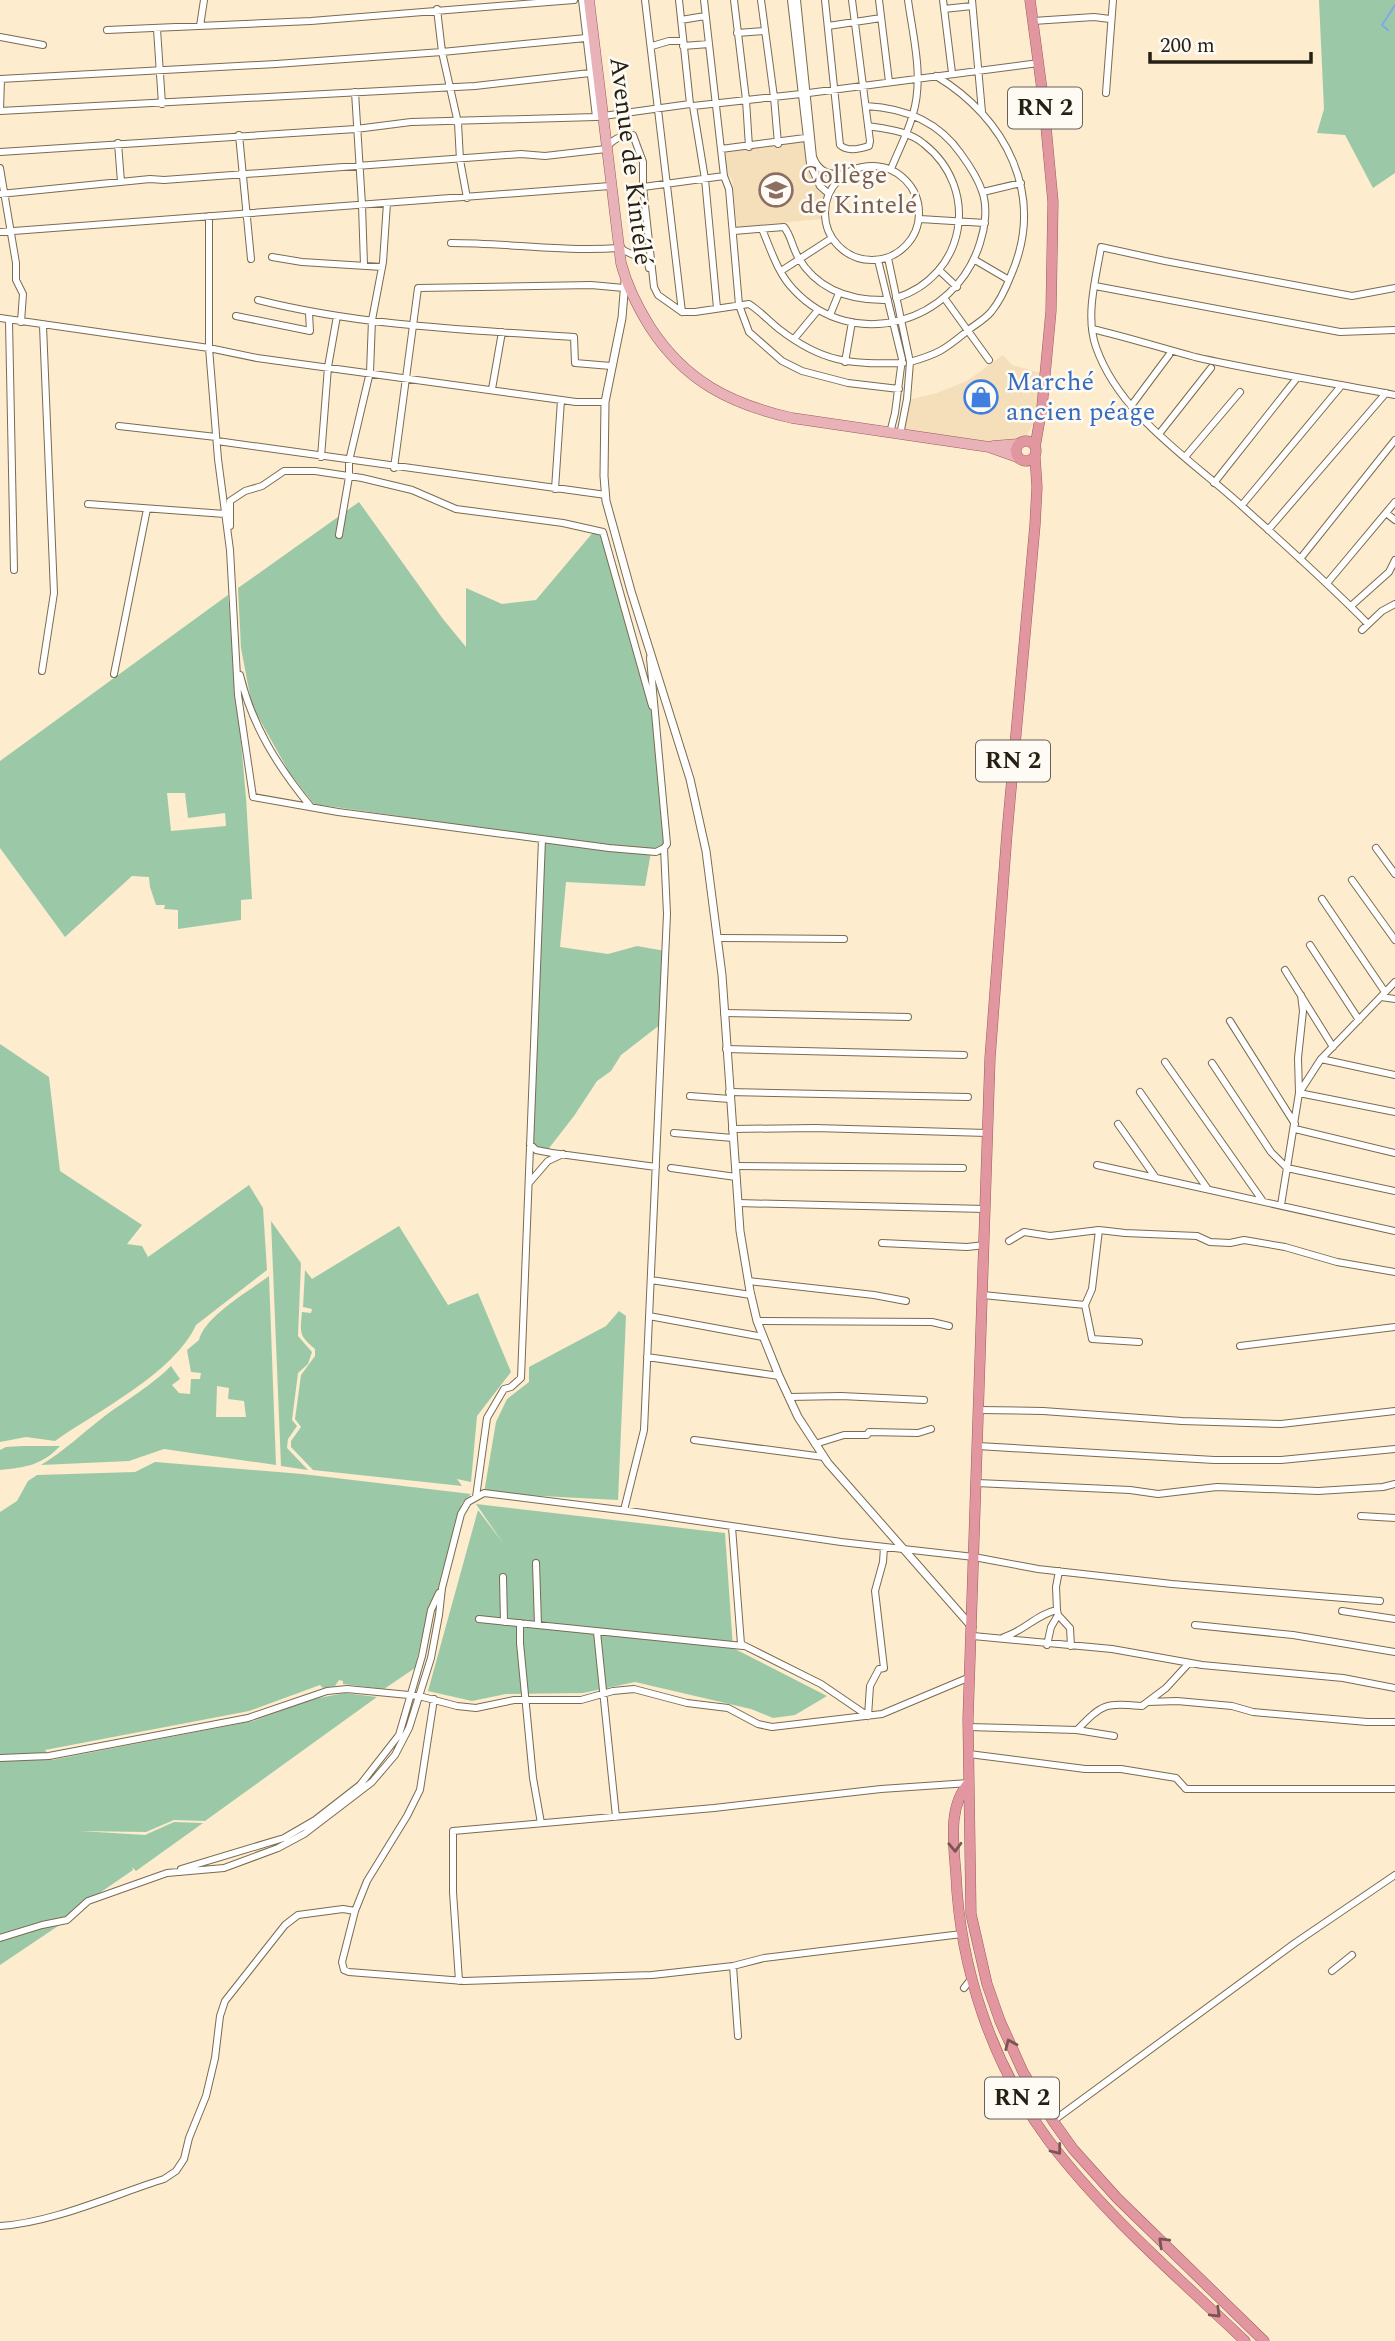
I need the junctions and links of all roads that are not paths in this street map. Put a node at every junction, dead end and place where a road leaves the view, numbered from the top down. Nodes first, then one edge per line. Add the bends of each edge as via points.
1 (204, 0) edge
2 (574, 0) edge
3 (582, 0) edge
4 (589, 0) edge
5 (645, 0) edge
6 (678, 0) edge
7 (704, 0) edge
8 (734, 0) edge
9 (761, 0) edge
10 (791, 0) edge
11 (797, 0) edge
12 (825, 0) edge
13 (852, 0) edge
14 (879, 0) edge
15 (908, 0) edge
16 (943, 0) edge
17 (1030, 0) edge
18 (1113, 0) edge
19 (972, 3) edge
20 (437, 9) junction
21 (944, 9) junction
22 (705, 16) junction
23 (881, 18) junction
24 (1110, 19) junction
25 (681, 20) junction
26 (1033, 21) junction
27 (855, 22) junction
28 (200, 26) junction
29 (828, 26) junction
30 (158, 29) junction
31 (107, 30) dead end
32 (764, 31) junction
33 (737, 33) junction
34 (0, 37) edge
35 (586, 38) junction
36 (683, 44) junction
37 (709, 44) junction
38 (43, 45) dead end
39 (652, 46) junction
40 (442, 52) junction
41 (1039, 63) junction
42 (160, 69) junction
43 (980, 69) junction
44 (590, 73) junction
45 (952, 73) junction
46 (936, 76) junction
47 (918, 78) junction
48 (1, 79) edge
49 (888, 82) junction
50 (862, 85) junction
51 (451, 87) junction
52 (833, 89) junction
53 (355, 92) junction
54 (1106, 93) dead end
55 (804, 94) junction
56 (774, 97) junction
57 (746, 100) junction
58 (717, 103) junction
59 (162, 104) junction
60 (691, 105) junction
61 (866, 106) junction
62 (659, 108) junction
63 (0, 111) edge
64 (982, 112) junction
65 (913, 115) junction
66 (600, 116) junction
67 (458, 122) junction
68 (868, 126) junction
69 (356, 129) junction
70 (905, 134) junction
71 (239, 135) junction
72 (805, 138) junction
73 (118, 143) junction
74 (778, 144) junction
75 (749, 147) junction
76 (606, 149) junction
77 (721, 149) junction
78 (0, 152) edge
79 (460, 160) junction
80 (359, 165) junction
81 (0, 168) edge
82 (891, 169) junction
83 (243, 173) junction
84 (845, 175) junction
85 (724, 176) junction
86 (705, 179) junction
87 (121, 182) junction
88 (1021, 183) junction
89 (668, 184) junction
90 (610, 186) junction
91 (643, 187) junction
92 (983, 192) junction
93 (1, 194) edge
94 (829, 194) junction
95 (467, 198) junction
96 (387, 203) junction
97 (362, 205) junction
98 (248, 213) junction
99 (209, 216) junction
100 (920, 219) junction
101 (961, 222) junction
102 (985, 223) junction
103 (762, 229) junction
104 (11, 231) junction
105 (0, 232) edge
106 (734, 232) junction
107 (832, 238) junction
108 (452, 243) dead end
109 (618, 245) junction
110 (272, 257) dead end
111 (888, 258) junction
112 (251, 259) dead end
113 (799, 259) junction
114 (878, 260) junction
115 (975, 260) junction
116 (363, 265) junction
117 (382, 267) junction
118 (780, 271) junction
119 (940, 271) junction
120 (1009, 279) junction
121 (625, 284) junction
122 (1095, 286) junction
123 (654, 287) junction
124 (957, 287) junction
125 (1395, 288) edge
126 (839, 293) junction
127 (892, 299) junction
128 (945, 299) junction
129 (258, 300) dead end
130 (739, 305) junction
131 (717, 308) junction
132 (818, 310) junction
133 (682, 312) junction
134 (309, 313) junction
135 (830, 315) junction
136 (236, 316) dead end
137 (337, 316) junction
138 (0, 318) edge
139 (372, 320) junction
140 (902, 320) junction
141 (9, 321) junction
142 (894, 321) junction
143 (21, 322) junction
144 (852, 322) junction
145 (414, 325) junction
146 (43, 326) junction
147 (1092, 329) junction
148 (1395, 330) edge
149 (502, 332) junction
150 (967, 332) junction
151 (794, 339) junction
152 (209, 348) junction
153 (1169, 355) dead end
154 (989, 360) dead end
155 (845, 362) junction
156 (906, 362) junction
157 (611, 366) junction
158 (328, 367) junction
159 (1211, 368) dead end
160 (370, 373) junction
161 (407, 378) junction
162 (1297, 378) junction
163 (1342, 386) junction
164 (492, 389) junction
165 (899, 389) junction
166 (1240, 392) dead end
167 (1386, 393) junction
168 (1395, 394) edge
169 (561, 400) junction
170 (606, 402) junction
171 (1131, 406) junction
172 (119, 426) dead end
173 (895, 434) junction
174 (1159, 434) junction
175 (217, 439) junction
176 (1395, 440) edge
177 (1027, 451) junction
178 (321, 457) junction
179 (1185, 457) junction
180 (349, 461) junction
181 (394, 467) junction
182 (349, 477) junction
183 (1214, 483) junction
184 (555, 489) junction
185 (606, 495) junction
186 (1395, 502) edge
187 (88, 504) dead end
188 (1242, 505) junction
189 (147, 509) junction
190 (225, 513) junction
191 (1385, 513) junction
192 (1395, 520) edge
193 (1268, 530) junction
194 (339, 535) dead end
195 (229, 542) junction
196 (1300, 559) junction
197 (1395, 560) edge
198 (14, 570) dead end
199 (1328, 582) junction
200 (1395, 604) edge
201 (1351, 606) junction
202 (1368, 624) junction
203 (1362, 630) dead end
204 (235, 648) junction
205 (649, 649) junction
206 (41, 671) dead end
207 (114, 674) dead end
208 (655, 718) junction
209 (311, 807) junction
210 (542, 839) junction
211 (664, 848) junction
212 (1376, 848) dead end
213 (1395, 874) edge
214 (1352, 880) dead end
215 (1322, 899) dead end
216 (718, 938) junction
217 (844, 939) dead end
218 (1395, 940) edge
219 (1310, 945) dead end
220 (1285, 970) dead end
221 (1395, 982) edge
222 (1301, 995) junction
223 (1383, 995) junction
224 (1395, 999) edge
225 (724, 1013) junction
226 (908, 1017) dead end
227 (1359, 1020) junction
228 (1230, 1021) dead end
229 (1333, 1047) junction
230 (726, 1049) junction
231 (964, 1055) dead end
232 (1321, 1059) junction
233 (1165, 1062) dead end
234 (1212, 1063) dead end
235 (1395, 1075) edge
236 (1140, 1092) dead end
237 (1299, 1093) junction
238 (690, 1096) dead end
239 (730, 1096) junction
240 (968, 1097) dead end
241 (1395, 1112) edge
242 (1118, 1124) dead end
243 (1295, 1126) junction
244 (674, 1133) dead end
245 (733, 1133) junction
246 (987, 1133) junction
247 (530, 1144) junction
248 (1395, 1153) edge
249 (563, 1154) junction
250 (1097, 1165) dead end
251 (735, 1166) junction
252 (656, 1167) junction
253 (671, 1168) dead end
254 (963, 1168) dead end
255 (1287, 1168) junction
256 (736, 1177) junction
257 (1157, 1178) junction
258 (528, 1184) junction
259 (1207, 1188) junction
260 (1395, 1191) edge
261 (1262, 1200) junction
262 (738, 1203) junction
263 (1281, 1205) junction
264 (985, 1209) junction
265 (1099, 1230) junction
266 (1395, 1231) edge
267 (1009, 1241) dead end
268 (882, 1243) dead end
269 (985, 1245) junction
270 (1395, 1272) edge
271 (651, 1280) junction
272 (748, 1281) junction
273 (751, 1295) junction
274 (983, 1295) junction
275 (906, 1301) dead end
276 (1084, 1305) junction
277 (649, 1317) junction
278 (757, 1321) junction
279 (950, 1326) dead end
280 (1395, 1327) edge
281 (763, 1337) junction
282 (1139, 1342) dead end
283 (1240, 1346) dead end
284 (647, 1357) junction
285 (779, 1376) junction
286 (789, 1397) junction
287 (924, 1400) dead end
288 (979, 1410) junction
289 (1395, 1410) edge
290 (931, 1429) dead end
291 (694, 1440) dead end
292 (815, 1444) junction
293 (978, 1446) junction
294 (1395, 1449) edge
295 (824, 1457) junction
296 (977, 1483) junction
297 (1395, 1484) edge
298 (476, 1497) junction
299 (624, 1510) junction
300 (1361, 1516) dead end
301 (1395, 1518) edge
302 (733, 1527) junction
303 (884, 1547) junction
304 (902, 1549) junction
305 (974, 1557) junction
306 (537, 1563) dead end
307 (1059, 1571) junction
308 (503, 1577) dead end
309 (1380, 1601) dead end
310 (1342, 1611) dead end
311 (1058, 1613) junction
312 (479, 1619) dead end
313 (1395, 1619) edge
314 (504, 1622) junction
315 (520, 1623) junction
316 (538, 1625) junction
317 (1195, 1625) dead end
318 (597, 1632) junction
319 (973, 1632) junction
320 (1000, 1639) junction
321 (1047, 1644) junction
322 (1072, 1646) junction
323 (743, 1647) junction
324 (1395, 1652) edge
325 (1189, 1663) junction
326 (971, 1676) junction
327 (1395, 1688) edge
328 (603, 1694) junction
329 (415, 1696) junction
330 (434, 1699) junction
331 (527, 1700) junction
332 (1148, 1702) junction
333 (868, 1717) junction
334 (1395, 1722) edge
335 (968, 1727) junction
336 (1077, 1730) junction
337 (1114, 1736) dead end
338 (969, 1754) junction
339 (0, 1758) edge
340 (969, 1783) junction
341 (1395, 1789) edge
342 (616, 1817) junction
343 (541, 1824) junction
344 (1395, 1866) edge
345 (1393, 1877) edge
346 (355, 1911) junction
347 (962, 1934) junction
348 (0, 1938) edge
349 (1352, 1955) dead end
350 (733, 1966) junction
351 (1332, 1971) dead end
352 (459, 1981) junction
353 (737, 2036) dead end
354 (1053, 2121) junction
355 (0, 2226) edge
356 (1245, 2341) edge
357 (1264, 2341) edge

1 - 28 street
2 - 20 street
3 - 35 street
4 - 66 main road, Avenue de Kintélé
5 - 39 street
6 - 25 street
7 - 22 street
8 - 33 street
9 - 32 street
10 - 55 street
11 - 55 street
12 - 29 street
13 - 27 street
14 - 23 street
15 - 47 street
16 - 21 street
17 - 26 highway, RN 2
18 - 24 street
19 - 21 street
19 - 43 street
20 - 28 street
20 - 40 street
21 - 45 street
22 - 25 street
22 - 37 street
23 - 27 street
23 - 49 street
24 - 26 street
24 - 54 street
25 - 36 street
26 - 41 highway, RN 2
27 - 29 street
27 - 50 street
28 - 30 street
29 - 52 street
30 - 31 street
30 - 42 street
32 - 33 street
32 - 56 street
33 - 57 street
34 - 38 street
35 - 40 street
35 - 44 street
36 - 37 street
36 - 39 street via 669,41
36 - 60 street
37 - 58 street
39 - 62 street
40 - 42 street
40 - 51 street
41 - 43 street
41 - 177 highway, RN 2 via 1053,202 1051,311 1042,407
42 - 48 street
42 - 59 street
43 - 45 street
43 - 64 street
44 - 51 street
44 - 66 street
45 - 46 street
46 - 47 street
46 - 64 street
47 - 49 street
47 - 65 street
48 - 63 street
49 - 50 street
50 - 52 street
50 - 61 street
51 - 53 street
51 - 67 street
52 - 55 street
52 - 68 street via 842,148 869,146
53 - 59 street
53 - 69 street
55 - 56 street
55 - 72 street
55 - 84 street via 816,165 824,172
56 - 57 street
56 - 74 street
57 - 58 street
57 - 75 street
58 - 60 street
58 - 77 street
59 - 63 street
60 - 62 street
60 - 86 street
61 - 65 street
61 - 68 street
62 - 66 street
62 - 89 street
64 - 88 street via 1006,146
65 - 70 street
65 - 92 street via 955,145
66 - 67 street
66 - 76 main road, Avenue de Kintélé
67 - 69 street
67 - 79 street
68 - 70 street
69 - 71 street
69 - 80 street
70 - 82 street
70 - 101 street via 922,142 942,163 952,181
71 - 73 street
71 - 83 street
72 - 74 street
72 - 94 street via 815,178
73 - 78 street
73 - 87 street
74 - 75 street
75 - 77 street
76 - 79 street
76 - 90 main road, Avenue de Kintélé
76 - 91 street via 610,142 632,135 641,152
77 - 85 street
79 - 80 street
79 - 95 street
80 - 83 street
80 - 97 street
81 - 93 street
82 - 84 street via 859,168
82 - 100 street via 914,190
83 - 87 street
83 - 98 street
84 - 94 street
85 - 86 street
85 - 106 street
86 - 89 street
86 - 131 street
87 - 93 street
88 - 92 street
88 - 120 street via 1023,233
89 - 91 street
89 - 133 street
90 - 95 street
90 - 109 main road, Avenue de Kintélé
91 - 123 street
92 - 102 street
93 - 104 street
94 - 107 street via 825,211
95 - 96 street
96 - 97 street
96 - 117 street
97 - 98 street
97 - 116 street
98 - 99 street
98 - 112 street
99 - 104 street
99 - 152 street
100 - 101 street
100 - 111 street via 909,243
101 - 102 street
101 - 119 street
102 - 115 street
103 - 106 street
103 - 113 street via 786,228
103 - 118 street
104 - 105 street
104 - 143 street via 16,280 23,294
106 - 130 street
107 - 113 street
107 - 114 street via 851,256
108 - 109 street via 581,251
109 - 121 main road, Avenue de Kintélé
109 - 123 street via 648,262
110 - 116 street
111 - 114 street
111 - 127 street
113 - 118 street
113 - 126 street via 815,278
114 - 127 street
115 - 120 street
115 - 124 street
116 - 117 street
117 - 139 street
118 - 132 street
119 - 124 street
119 - 127 street
120 - 150 street via 990,313
121 - 145 street via 418,288
121 - 157 street
121 - 173 main road, Avenue de Kintélé via 669,354 710,388 792,418
122 - 125 street via 1101,247 1352,296
122 - 147 street
122 - 148 street via 1339,332
123 - 133 street
124 - 128 street
126 - 127 street via 865,300
126 - 135 street
127 - 140 street
127 - 142 street
128 - 140 street
128 - 150 street
129 - 134 street
130 - 131 street
130 - 151 street via 753,306
130 - 165 street via 749,332 782,361 830,379
131 - 133 street
132 - 135 street
132 - 151 street
134 - 136 street via 310,331
134 - 137 street
135 - 144 street
137 - 139 street
137 - 158 street
138 - 141 street
139 - 145 street
139 - 160 street
140 - 142 street
140 - 156 street
141 - 143 street
141 - 198 street
142 - 144 street
142 - 156 street
143 - 146 street
144 - 155 street
145 - 149 street
145 - 161 street
146 - 152 street
146 - 206 street via 54,593
147 - 162 street
147 - 171 street via 1105,368
149 - 157 street via 574,337 575,363
149 - 164 street
150 - 154 street
150 - 156 street via 948,349
151 - 155 street via 817,354
152 - 158 street
152 - 175 street
153 - 171 street
155 - 156 street
156 - 165 street
156 - 173 street via 907,399
157 - 170 street
158 - 160 street
158 - 178 street
159 - 174 street
160 - 161 street
160 - 180 street
161 - 164 street
161 - 181 street
162 - 163 street
162 - 183 street
163 - 167 street
163 - 188 street
164 - 169 street
165 - 173 street
166 - 179 street
167 - 168 street
167 - 193 street
169 - 170 street
169 - 184 street
170 - 185 street
171 - 174 street
172 - 175 street
173 - 177 main road, Avenue de Kintélé
174 - 179 street
175 - 178 street
175 - 190 street
176 - 196 street
177 - 246 highway, RN 2 via 1037,482
178 - 180 street
179 - 183 street
180 - 181 street
180 - 182 street
181 - 184 street
182 - 194 street
182 - 195 street via 284,471 245,491 230,501
182 - 208 street via 412,490 456,509 603,532
183 - 188 street
184 - 185 street
185 - 205 street
186 - 191 street
187 - 189 street
188 - 193 street
189 - 190 street
189 - 207 street
190 - 195 street
191 - 192 street
191 - 199 street
193 - 196 street
195 - 204 street
196 - 199 street
197 - 201 street
199 - 201 street
200 - 202 street
201 - 202 street
202 - 203 street
204 - 209 street via 247,706 285,775
204 - 209 street via 253,797
205 - 208 street
205 - 216 street via 690,779
208 - 211 street
209 - 210 street
210 - 211 street via 656,852
210 - 247 street
211 - 252 street via 667,914
212 - 213 street
214 - 218 street
215 - 223 street
216 - 217 street
216 - 225 street
219 - 227 street
220 - 222 street
221 - 223 street
222 - 229 street
222 - 237 street
223 - 224 street
223 - 227 street
225 - 226 street
225 - 230 street
227 - 229 street
228 - 243 street
229 - 232 street
230 - 231 street
230 - 239 street
232 - 235 street
232 - 237 street
233 - 261 street
234 - 255 street via 1271,1152
236 - 259 street
237 - 241 street
237 - 243 street
238 - 239 street
239 - 240 street
239 - 245 street
242 - 257 street
243 - 248 street
243 - 255 street
244 - 245 street
245 - 246 street via 815,1128
245 - 251 street
246 - 264 highway, RN 2
247 - 249 street via 536,1150
247 - 258 street
249 - 252 street
249 - 258 street via 548,1161
250 - 257 street
251 - 254 street
251 - 256 street
252 - 271 street
253 - 256 street
255 - 260 street
255 - 263 street
256 - 262 street
257 - 259 street
258 - 298 street via 521,1378 504,1389 487,1418
259 - 261 street
261 - 263 street
262 - 264 street
262 - 272 street
263 - 266 street
264 - 269 highway, RN 2
265 - 267 street via 1051,1236 1024,1232
265 - 270 street via 1197,1236 1210,1242 1244,1240
265 - 276 street via 1092,1289
268 - 269 street
269 - 274 highway, RN 2
271 - 273 street
271 - 277 street
272 - 273 street
272 - 275 street
273 - 278 street
274 - 276 street
274 - 288 highway, RN 2
276 - 282 street via 1091,1339
277 - 281 street
277 - 284 street
278 - 279 street via 932,1322
278 - 281 street
280 - 283 street
281 - 285 street
284 - 285 street
284 - 299 street via 644,1430
285 - 286 street
286 - 287 street
286 - 292 street
288 - 289 street via 1281,1423
288 - 293 highway, RN 2
290 - 292 street via 844,1435
291 - 295 street
292 - 295 street
293 - 294 street via 1214,1460 1281,1460
293 - 296 highway, RN 2
295 - 304 street
296 - 297 street via 1158,1494 1217,1487 1318,1491
296 - 305 highway, RN 2
298 - 299 street via 497,1493
298 - 329 street via 461,1514 442,1588 431,1658
299 - 302 street
300 - 301 street
302 - 303 street
302 - 323 street
303 - 304 street
303 - 333 street via 875,1591 884,1668 878,1669 870,1686
304 - 305 street
304 - 319 street
305 - 307 street
305 - 319 highway, RN 2
306 - 316 street
307 - 309 street
307 - 311 street
308 - 314 street
310 - 313 street
311 - 320 street via 1047,1612 1020,1632
311 - 321 street
311 - 322 street via 1070,1628
312 - 314 street
314 - 315 street
315 - 316 street
315 - 331 street
316 - 318 street
317 - 324 street
318 - 323 street
318 - 328 street
319 - 320 street
319 - 326 highway, RN 2
320 - 321 street
321 - 322 street
322 - 325 street
323 - 333 street via 821,1684
325 - 327 street via 1343,1678
325 - 332 street
326 - 333 street
326 - 335 highway, RN 2
328 - 331 street via 581,1700
328 - 333 street via 635,1689 728,1708 772,1727
328 - 342 street
329 - 330 street
329 - 339 street via 327,1691 248,1718 49,1756
329 - 348 street via 409,1728 395,1755 372,1783 304,1834 224,1868 167,1873 88,1901 67,1920
330 - 331 street via 476,1708
330 - 346 street via 420,1790 367,1881
331 - 343 street
332 - 334 street
332 - 336 street via 1142,1706 1112,1703
335 - 336 street
335 - 338 highway, RN 2
336 - 337 street
338 - 340 highway, RN 2
338 - 341 street via 1085,1769 1121,1769 1176,1778 1186,1789
340 - 342 street
340 -> 347 highway, RN 2 via 960,1794 954,1824
354 -> 340 highway, RN 2 via 1023,2072 1000,2021 976,1941 970,1892
342 - 343 street
343 - 352 street via 453,1831
344 - 345 street
345 - 354 street via 1295,1943
346 - 352 street via 344,1970
346 - 355 street via 298,1915 225,2000 206,2096 176,2171 62,2213
347 - 350 street via 764,1958
347 -> 356 highway, RN 2 via 968,1984 1007,2073 1047,2138 1095,2195
349 - 351 street
350 - 352 street via 652,1975
350 - 353 street
357 -> 354 highway, RN 2 via 1116,2198

